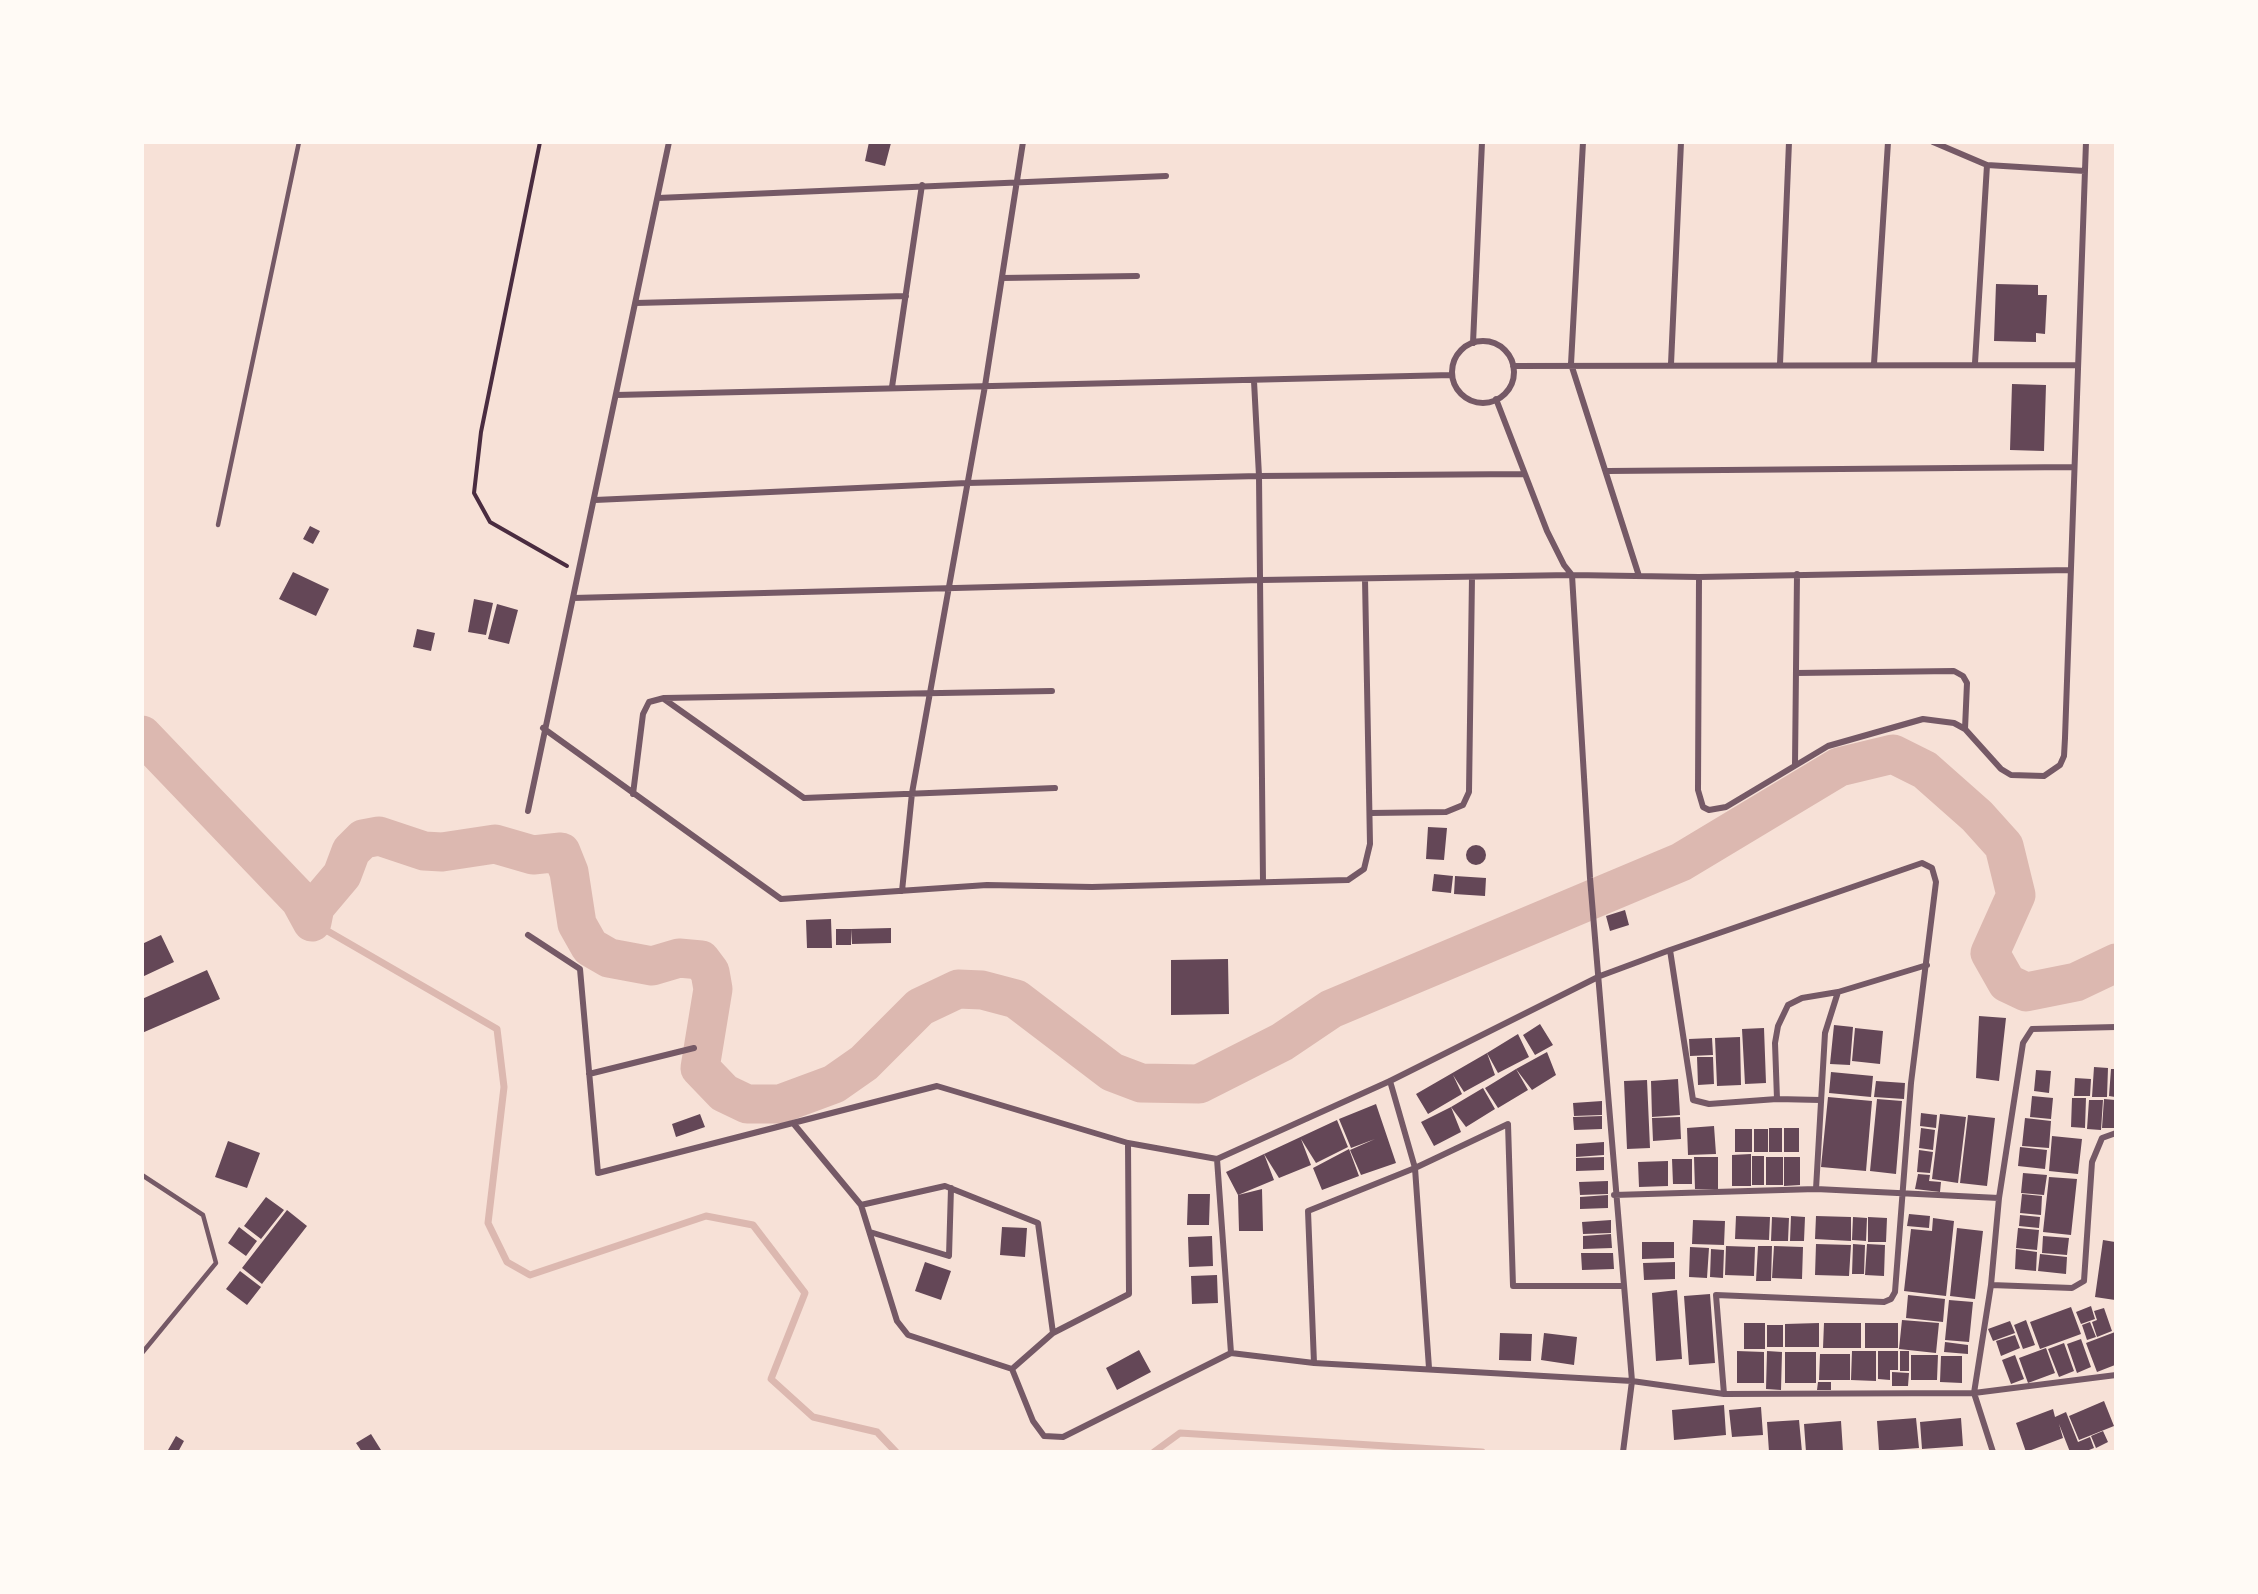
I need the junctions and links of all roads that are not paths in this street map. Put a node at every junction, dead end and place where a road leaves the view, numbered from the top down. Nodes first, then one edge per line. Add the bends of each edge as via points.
1 (299, 142) edge
2 (669, 142) edge
3 (1023, 142) edge
4 (1482, 142) edge
5 (1583, 142) edge
6 (1681, 142) edge
7 (1789, 142) edge
8 (1888, 142) edge
9 (1932, 142) edge
10 (2086, 142) edge
11 (1987, 165) junction
12 (2085, 171) junction
13 (1166, 176) dead end
14 (1017, 182) junction
15 (922, 186) junction
16 (658, 198) junction
17 (1137, 276) dead end
18 (1002, 278) junction
19 (906, 296) junction
20 (636, 303) junction
21 (1473, 343) junction
22 (1975, 363) junction
23 (1571, 364) junction
24 (1671, 364) junction
25 (1780, 364) junction
26 (1874, 364) junction
27 (2078, 365) junction
28 (1513, 366) junction
29 (1452, 375) junction
30 (1254, 381) junction
31 (985, 386) junction
32 (892, 387) junction
33 (616, 395) junction
34 (1496, 399) junction
35 (2074, 467) junction
36 (1608, 471) junction
37 (1524, 474) junction
38 (1259, 476) junction
39 (967, 483) junction
40 (595, 500) junction
41 (218, 525) dead end
42 (2070, 570) junction
43 (1797, 574) junction
44 (1572, 575) junction
45 (1639, 576) junction
46 (1700, 576) junction
47 (1472, 577) junction
48 (1365, 579) junction
49 (1261, 580) junction
50 (948, 588) junction
51 (573, 598) junction
52 (1796, 673) junction
53 (1052, 691) dead end
54 (931, 693) junction
55 (664, 699) junction
56 (543, 728) junction
57 (1965, 729) junction
58 (1795, 765) junction
59 (1054, 788) dead end
60 (912, 793) junction
61 (633, 794) junction
62 (528, 811) dead end
63 (1371, 813) junction
64 (1263, 882) junction
65 (902, 891) junction
66 (528, 935) dead end
67 (1670, 950) junction
68 (1928, 965) junction
69 (1600, 976) junction
70 (1838, 992) junction
71 (2115, 1027) edge
72 (694, 1048) dead end
73 (589, 1074) junction
74 (1390, 1081) junction
75 (1777, 1099) junction
76 (1821, 1100) junction
77 (793, 1123) junction
78 (2115, 1133) edge
79 (1128, 1143) junction
80 (1217, 1160) junction
81 (1415, 1168) junction
82 (142, 1175) edge
83 (951, 1188) junction
84 (1816, 1189) junction
85 (1903, 1194) junction
86 (1614, 1195) junction
87 (1999, 1198) junction
88 (861, 1205) junction
89 (870, 1232) junction
90 (1991, 1285) junction
91 (1624, 1286) junction
92 (1053, 1334) junction
93 (142, 1353) edge
94 (1231, 1353) junction
95 (1314, 1363) junction
96 (1429, 1368) junction
97 (1012, 1369) junction
98 (2115, 1375) edge
99 (1632, 1381) junction
100 (1974, 1393) junction
101 (1724, 1394) junction
102 (1623, 1450) edge
103 (1993, 1452) edge

1 - 41 lane
2 - 16 street
3 - 14 street
4 - 21 street
5 - 23 street
6 - 24 street
7 - 25 street
8 - 26 street
9 - 11 street
10 - 12 street
11 - 12 street
11 - 22 street
12 - 27 street
13 - 14 street
14 - 15 street
14 - 18 street
15 - 16 street
15 - 19 street
16 - 20 street
17 - 18 street
18 - 31 street
19 - 20 street
19 - 32 street
20 - 33 street
21 - 28 street via 1496,343
21 - 29 street via 1454,360
22 - 26 street
22 - 27 street
23 - 24 street
23 - 28 street
23 - 36 street
24 - 25 street
25 - 26 street
27 - 35 street
28 - 34 street via 1511,385
29 - 30 street
29 - 34 street via 1466,398 1476,402
30 - 31 street
30 - 38 street
31 - 32 street
31 - 39 street
32 - 33 street
33 - 40 street
34 - 37 street
35 - 36 street
35 - 42 street
36 - 45 street
37 - 38 street
37 - 44 street via 1555,549
38 - 39 street
38 - 49 street
39 - 40 street
39 - 50 street
40 - 51 street
42 - 43 street
42 - 57 street via 2065,738 2060,765 2044,776 2011,775
43 - 46 street
43 - 52 street
44 - 45 street
44 - 47 street
44 - 69 street via 1590,878
45 - 46 street
46 - 58 street via 1699,801 1709,810 1719,810
47 - 48 street
47 - 63 street via 1469,792 1463,805 1446,812
48 - 49 street
48 - 63 street
49 - 50 street
49 - 64 street
50 - 51 street
50 - 54 street
51 - 56 street
52 - 57 street via 1954,671 1966,683
52 - 58 street
53 - 54 street
54 - 55 street
54 - 60 street
55 - 60 street via 804,798
55 - 61 street via 649,702 643,714
56 - 61 street
56 - 62 street
57 - 58 street via 1940,720 1907,723 1847,738
59 - 60 street
60 - 65 street
61 - 65 street via 781,899
63 - 64 street via 1364,869 1348,880
64 - 65 street via 1092,887 987,885
66 - 73 street via 580,969
67 - 68 street via 1922,863 1932,868 1936,882
67 - 69 street
67 - 75 street via 1693,1100 1709,1104
68 - 70 street
68 - 85 street via 1911,1083
69 - 74 street
69 - 86 street
70 - 75 street via 1802,998 1788,1005 1775,1043
70 - 76 street via 1825,1033
71 - 87 street via 2032,1029 2023,1043
72 - 73 street
73 - 77 street via 598,1173
74 - 80 street
74 - 81 street
75 - 76 street
76 - 84 street
77 - 79 street via 937,1086
77 - 88 street
78 - 90 street via 2102,1138 2092,1162 2084,1281 2072,1288
79 - 80 street
79 - 92 street via 1129,1294
80 - 94 street
81 - 91 street via 1508,1124 1513,1286
81 - 95 street via 1308,1211
81 - 96 street
82 - 93 lane via 203,1215 216,1263
83 - 88 street via 945,1186
83 - 89 street via 949,1256
83 - 92 street via 1038,1223
84 - 85 street
84 - 86 street
85 - 87 street
85 - 101 street via 1895,1292 1891,1299 1884,1302 1716,1296
86 - 91 street
87 - 90 street
88 - 89 street
89 - 97 street via 897,1321 908,1335
90 - 100 street
91 - 99 street
92 - 97 street
94 - 95 street
94 - 97 street via 1063,1437 1044,1436 1033,1421
95 - 96 street
96 - 99 street
98 - 100 street
99 - 101 street
99 - 102 street
100 - 101 street
100 - 103 street

